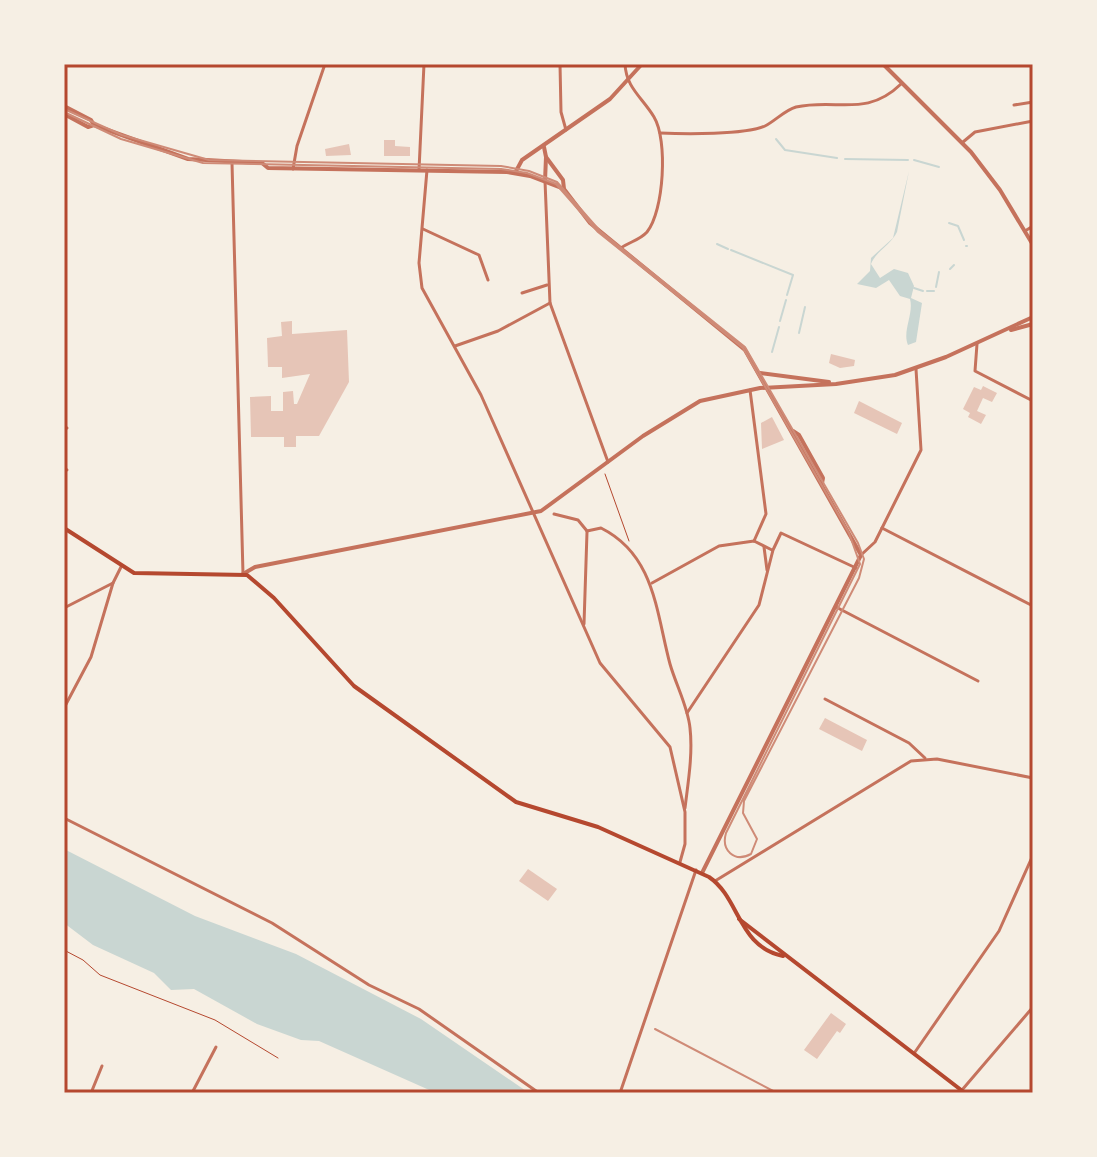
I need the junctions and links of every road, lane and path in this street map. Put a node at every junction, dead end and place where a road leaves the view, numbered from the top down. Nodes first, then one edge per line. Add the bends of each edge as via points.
1 (325, 64) edge
2 (424, 64) edge
3 (560, 64) edge
4 (625, 64) edge
5 (642, 64) edge
6 (883, 64) edge
7 (627, 83) junction
8 (901, 84) junction
9 (1033, 102) edge
10 (1014, 105) dead end
11 (64, 106) edge
12 (64, 114) edge
13 (1033, 121) edge
14 (94, 125) junction
15 (566, 130) junction
16 (660, 133) junction
17 (963, 142) junction
18 (544, 147) junction
19 (546, 157) junction
20 (232, 163) junction
21 (293, 169) junction
22 (419, 170) junction
23 (427, 170) junction
24 (515, 173) junction
25 (545, 181) junction
26 (564, 189) junction
27 (1033, 226) edge
28 (423, 229) junction
29 (1025, 231) junction
30 (1033, 245) edge
31 (621, 249) junction
32 (488, 280) dead end
33 (547, 285) junction
34 (522, 293) dead end
35 (550, 303) junction
36 (1033, 317) edge
37 (1033, 324) edge
38 (1008, 331) junction
39 (977, 344) junction
40 (455, 346) junction
41 (916, 369) junction
42 (760, 373) junction
43 (836, 384) junction
44 (768, 388) junction
45 (750, 390) junction
46 (1033, 401) edge
47 (608, 462) junction
48 (603, 470) dead end
49 (535, 513) junction
50 (554, 514) dead end
51 (64, 528) edge
52 (882, 528) junction
53 (587, 531) junction
54 (754, 541) junction
55 (630, 547) junction
56 (764, 547) junction
57 (773, 550) junction
58 (861, 555) junction
59 (121, 567) junction
60 (856, 568) junction
61 (767, 570) junction
62 (243, 574) junction
63 (113, 583) junction
64 (652, 583) junction
65 (1033, 606) edge
66 (836, 607) junction
67 (64, 608) edge
68 (584, 628) junction
69 (978, 681) dead end
70 (825, 699) dead end
71 (64, 708) edge
72 (687, 713) junction
73 (925, 758) junction
74 (1033, 778) edge
75 (685, 812) junction
76 (64, 818) edge
77 (1033, 855) edge
78 (680, 862) junction
79 (699, 872) junction
80 (715, 881) junction
81 (64, 950) edge
82 (1033, 1007) edge
83 (216, 1047) dead end
84 (915, 1052) junction
85 (278, 1058) dead end
86 (102, 1066) dead end
87 (964, 1092) edge
88 (91, 1093) edge
89 (192, 1093) edge
90 (539, 1093) edge
91 (620, 1093) edge

1 - 21 street
2 - 22 street
3 - 15 street
4 - 7 street
5 - 7 street
6 - 8 street
7 - 15 street
7 - 16 street
8 - 16 street via 881,100 794,108 748,130
8 - 17 street
9 - 10 street
11 - 14 street
12 - 14 street
13 - 17 street via 975,132
14 - 20 street via 188,159
15 - 18 street
16 - 31 street via 655,216 646,233
17 - 29 street
18 - 19 street
18 - 24 street via 522,160
19 - 25 street
19 - 26 street
20 - 21 street
20 - 62 street
21 - 22 street
22 - 23 street
23 - 24 street
23 - 28 street
24 - 25 street
25 - 26 street
25 - 33 street
26 - 31 street via 590,223
27 - 29 street
28 - 32 street via 479,255
28 - 40 street via 420,281
29 - 30 street
31 - 42 street via 739,342
33 - 34 street
33 - 35 street
35 - 40 street via 498,331
35 - 47 street
36 - 38 street
37 - 38 street
38 - 39 street
39 - 41 street
39 - 46 street via 975,371
40 - 49 street
41 - 43 street
41 - 52 street via 921,450
42 - 43 street
42 - 44 street
43 - 44 street
44 - 45 street
44 - 58 street
45 - 47 street via 700,401
45 - 54 street via 766,514
47 - 49 street
48 - 55 path
49 - 62 street via 255,567
49 - 68 street
50 - 53 street via 578,520
51 - 59 main road
52 - 58 street
52 - 65 street
53 - 55 street via 601,528
53 - 68 street
54 - 56 street
54 - 64 street via 719,546
55 - 64 street
56 - 57 street
56 - 61 street
57 - 60 street via 781,533
57 - 61 street
58 - 60 street
59 - 62 main road via 146,574
59 - 63 street
60 - 66 street
61 - 72 street via 759,605
62 - 78 main road via 274,598 354,686 516,802 584,822
63 - 67 street
63 - 71 street via 91,657
64 - 72 street
66 - 69 street
66 - 79 street
68 - 75 street via 604,666 670,747
70 - 73 street via 909,743
72 - 75 street
73 - 74 street
73 - 80 street via 911,761
75 - 78 street
76 - 90 street via 272,923 369,985 419,1009
77 - 84 street via 999,931
78 - 79 main road
79 - 80 main road
79 - 91 street
80 - 84 main road via 750,936
81 - 85 path via 100,975 215,1020
82 - 87 street
83 - 89 street
84 - 87 main road
86 - 88 street

